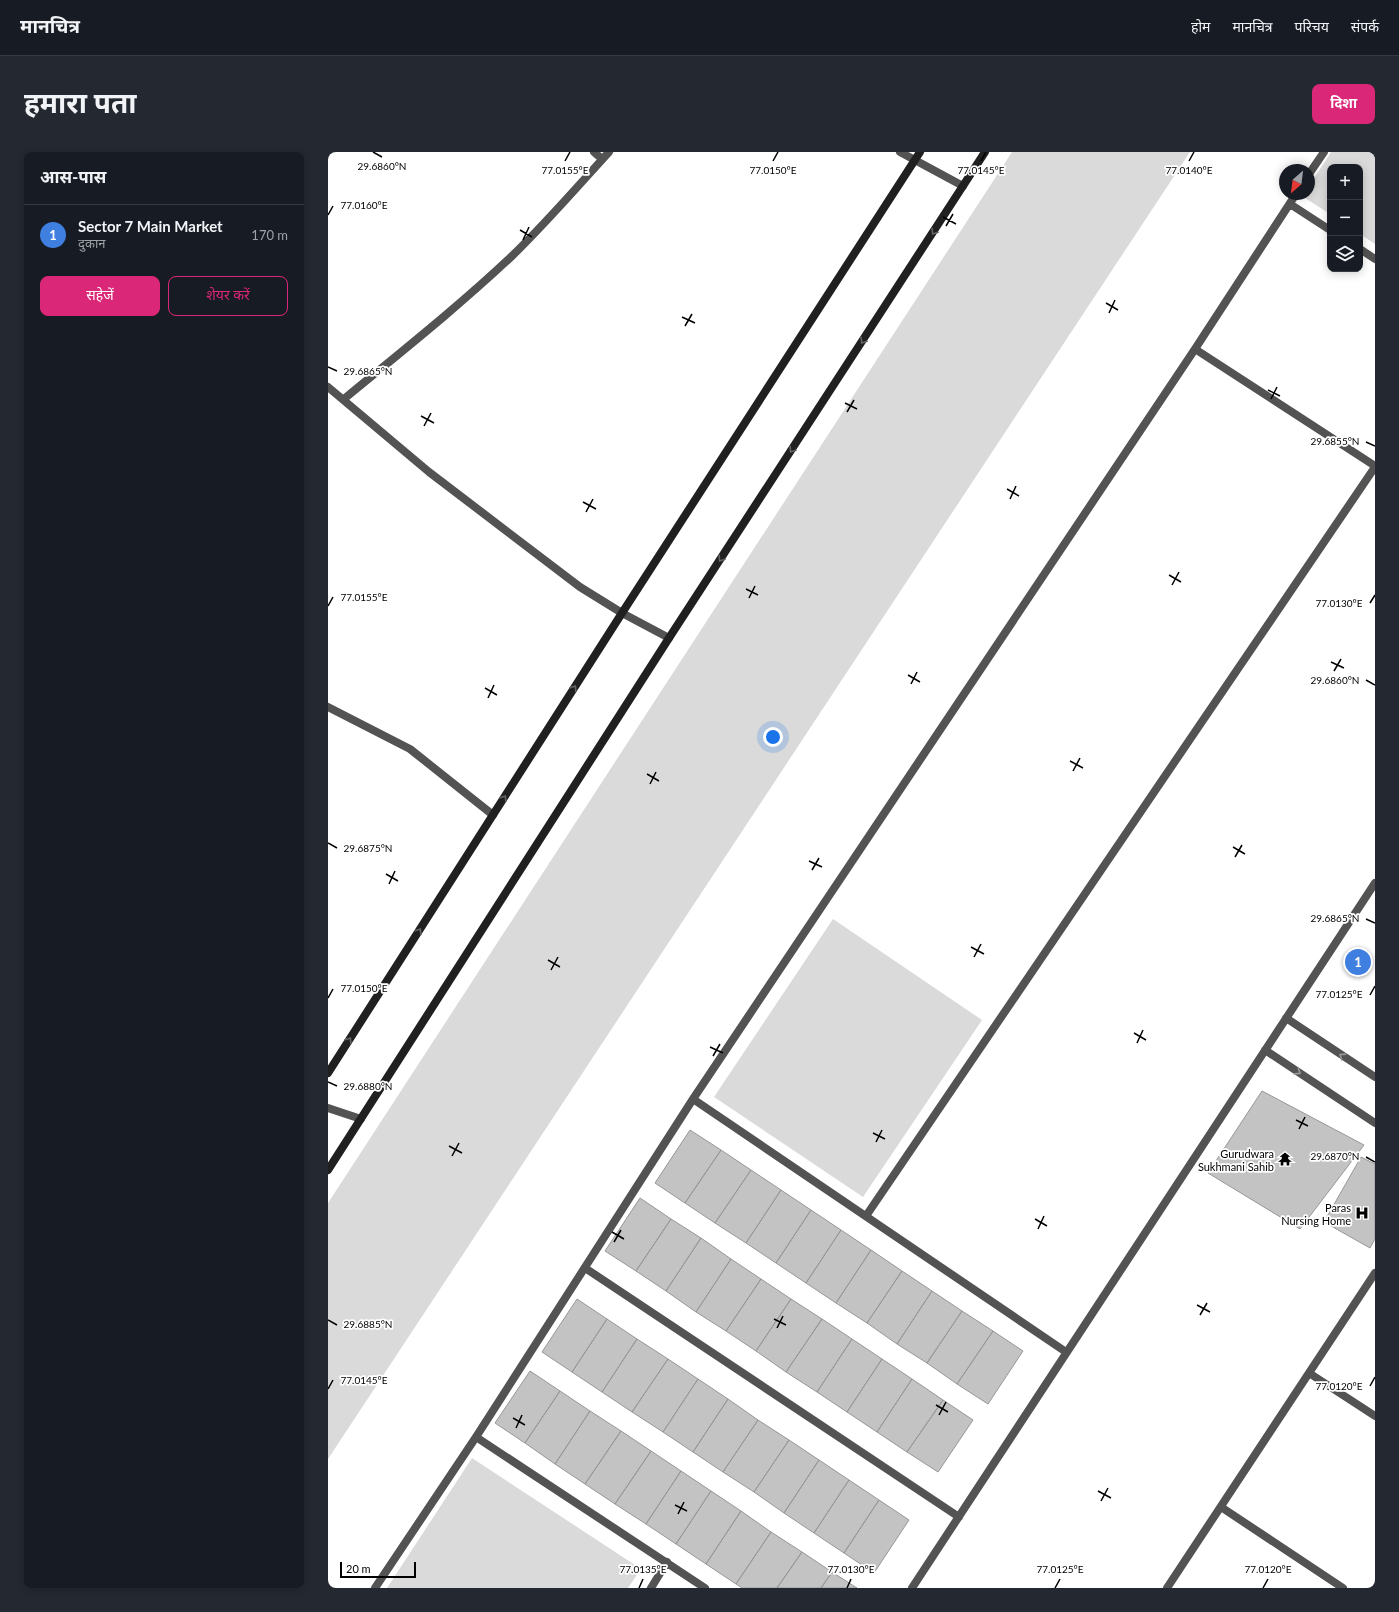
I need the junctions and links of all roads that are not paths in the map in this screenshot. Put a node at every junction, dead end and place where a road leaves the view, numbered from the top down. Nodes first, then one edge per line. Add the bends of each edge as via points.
1 (594, 152) edge
2 (609, 152) edge
3 (900, 152) edge
4 (920, 152) edge
5 (985, 152) edge
6 (1324, 152) edge
7 (602, 160) junction
8 (915, 161) junction
9 (1315, 165) edge
10 (963, 186) junction
11 (1292, 200) edge
12 (1290, 204) junction
13 (1327, 228) edge
14 (1363, 251) edge
15 (1375, 259) edge
16 (1195, 349) junction
17 (328, 387) edge
18 (344, 400) junction
19 (1375, 466) edge
20 (622, 613) junction
21 (669, 638) junction
22 (328, 707) edge
23 (493, 815) junction
24 (1375, 883) edge
25 (1286, 1018) junction
26 (1265, 1050) junction
27 (328, 1073) edge
28 (1375, 1077) edge
29 (693, 1098) junction
30 (328, 1108) edge
31 (361, 1119) junction
32 (1375, 1123) edge
33 (328, 1170) edge
34 (866, 1216) junction
35 (585, 1268) junction
36 (1375, 1273) edge
37 (1066, 1352) junction
38 (1309, 1373) junction
39 (1375, 1416) edge
40 (476, 1437) junction
41 (1221, 1507) junction
42 (959, 1517) junction
43 (667, 1562) junction
44 (375, 1588) edge
45 (650, 1588) edge
46 (705, 1588) edge
47 (912, 1588) edge
48 (1167, 1588) edge
49 (1342, 1588) edge

1 - 7 street
2 - 7 street
3 - 8 street
4 - 8 street
5 - 10 street
6 - 9 street
7 - 18 street via 513,255 473,292
8 - 10 street
8 - 20 street
10 -> 21 street
11 - 12 street
12 - 13 street
12 - 16 street
14 - 15 street
16 - 19 street
16 - 29 street
17 - 18 street
18 - 20 street via 436,477 580,587
19 - 34 street
20 - 21 street
23 -> 20 street
21 - 31 street
22 - 23 street via 410,749
27 -> 23 street
24 - 25 street
25 - 26 street
28 -> 25 street
26 -> 32 street
26 - 37 street
29 - 34 street
29 - 35 street
30 - 31 street
31 - 33 street
34 - 37 street
35 - 40 street
35 - 42 street
36 - 38 street
37 - 42 street
38 - 39 street
38 - 41 street
40 - 43 street
40 - 44 street
41 - 48 street
41 - 49 street
42 - 47 street
43 - 45 street
43 - 46 street

